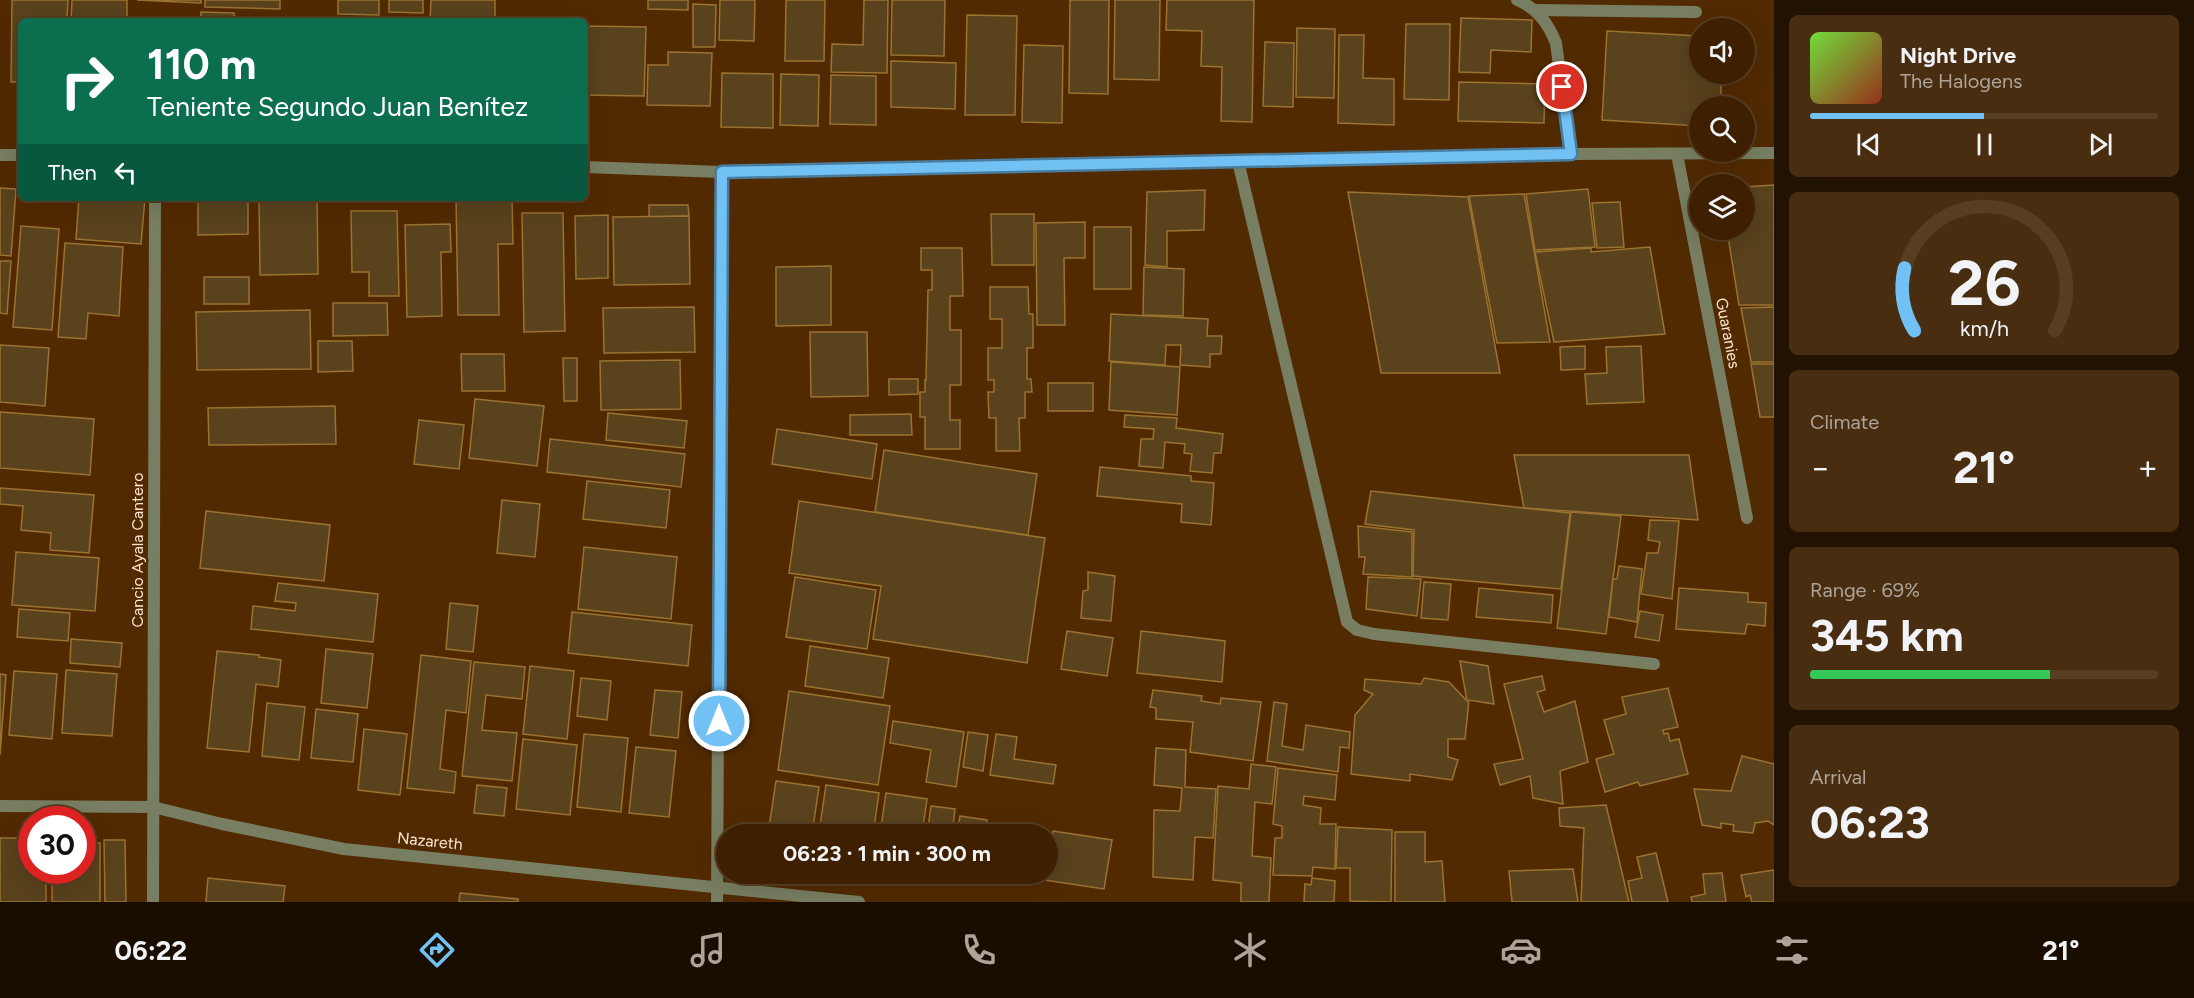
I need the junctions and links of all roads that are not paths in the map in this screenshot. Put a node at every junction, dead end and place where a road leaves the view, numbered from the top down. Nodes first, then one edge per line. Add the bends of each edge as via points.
1 (1517, 0) edge
2 (1535, 10) junction
3 (1696, 12) dead end
4 (1774, 153) edge
5 (1571, 154) junction
6 (1677, 154) junction
7 (0, 155) edge
8 (18, 155) edge
9 (1238, 161) junction
10 (588, 167) edge
11 (722, 172) junction
12 (155, 201) edge
13 (1746, 518) dead end
14 (1654, 664) dead end
15 (0, 806) edge
16 (153, 807) junction
17 (718, 888) junction
18 (153, 902) edge
19 (717, 902) edge
20 (859, 902) edge

1 - 2 street
2 - 3 street
2 - 5 street via 1556,43
4 - 6 street
5 - 6 street
5 - 9 street
6 - 13 street, Guaranies
7 - 8 street
9 - 11 street
9 - 14 street via 1347,622 1357,630 1374,634
10 - 11 street
11 - 17 street
12 - 16 street, Cancio Ayala Cantero
15 - 16 street, Nazareth
16 - 17 street, Nazareth via 344,849
16 - 18 street, Cancio Ayala Cantero
17 - 19 street
17 - 20 street, Nazareth

